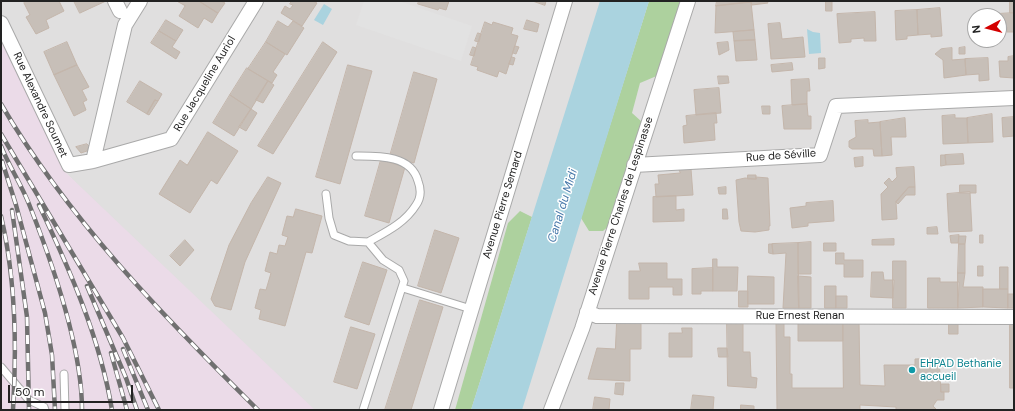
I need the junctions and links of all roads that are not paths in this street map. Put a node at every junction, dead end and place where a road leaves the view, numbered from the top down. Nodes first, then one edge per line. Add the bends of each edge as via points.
1 (140, 1) edge
2 (256, 1) edge
3 (565, 1) edge
4 (688, 1) edge
5 (1, 23) edge
6 (1014, 98) edge
7 (356, 156) dead end
8 (94, 161) junction
9 (69, 165) joint
10 (634, 165) junction
11 (326, 194) dead end
12 (368, 242) junction
13 (403, 288) junction
14 (471, 308) junction
15 (587, 312) junction
16 (1014, 317) edge
17 (1, 367) edge
18 (64, 374) dead end
19 (45, 410) edge
20 (65, 410) edge
21 (363, 410) edge
22 (441, 410) edge
23 (552, 410) edge

1 - 8 street via 125,25
2 - 8 street, Rue Jacqueline Auriol via 171,139
3 - 14 street, Avenue Pierre Semard
4 - 10 street, Avenue Pierre Charles de Lespinasse
5 - 9 street, Rue Alexandre Soumet
6 - 10 street, Rue de Séville via 836,106 820,155
7 - 12 lane via 380,156 409,165 416,172 421,189 417,204 403,220 388,232
8 - 9 street, Rue Jacqueline Auriol
10 - 15 street, Avenue Pierre Charles de Lespinasse
11 - 12 lane via 334,235 349,241
12 - 13 lane via 383,260 399,270 404,281
13 - 14 lane
13 - 21 lane
14 - 22 street, Avenue Pierre Semard
15 - 16 street, Rue Ernest Renan via 596,316
15 - 23 street, Avenue Pierre Charles de Lespinasse
17 - 19 lane via 29,400 44,406
18 - 20 lane

